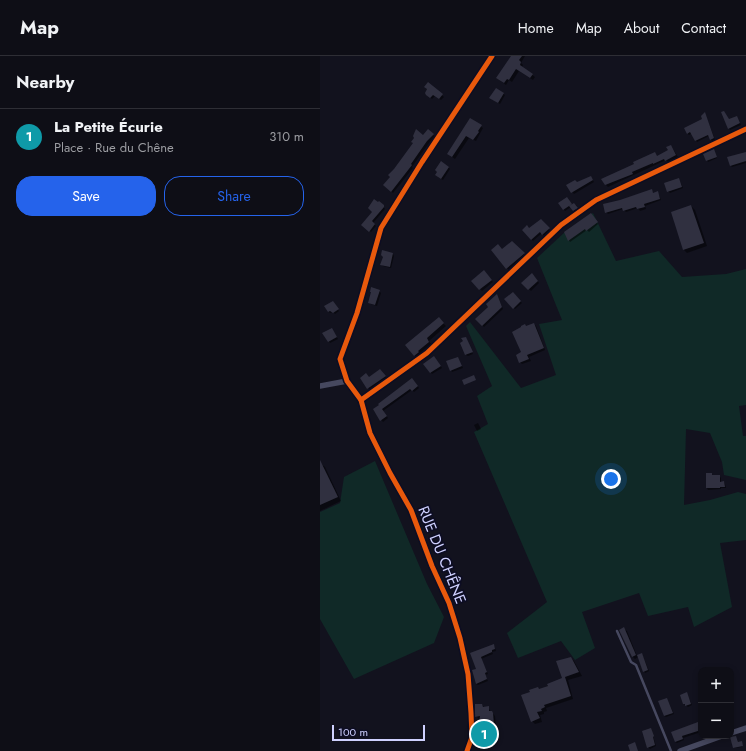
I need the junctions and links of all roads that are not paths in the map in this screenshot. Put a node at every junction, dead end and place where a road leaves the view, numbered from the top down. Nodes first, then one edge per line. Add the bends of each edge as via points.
1 (492, 56) edge
2 (746, 129) edge
3 (347, 381) junction
4 (320, 386) edge
5 (361, 400) junction
6 (617, 631) dead end
7 (746, 728) edge
8 (734, 732) edge
9 (714, 739) edge
10 (467, 751) edge
11 (670, 751) edge
12 (680, 751) edge

1 - 3 street, RUE DU CHÊNE via 381,228 340,359
2 - 5 street via 596,200 561,225 427,353
3 - 4 street
3 - 5 street, RUE DU CHÊNE
5 - 10 street, RUE DU CHÊNE via 370,433 411,510 449,603 460,638 468,674 471,713 472,737
6 - 11 lane via 631,662 636,665
7 - 8 street
9 - 12 street

